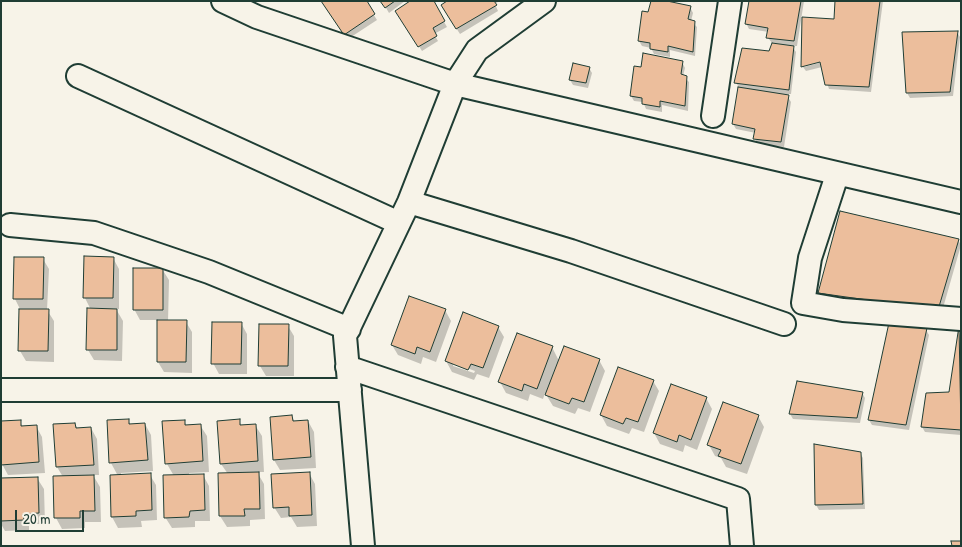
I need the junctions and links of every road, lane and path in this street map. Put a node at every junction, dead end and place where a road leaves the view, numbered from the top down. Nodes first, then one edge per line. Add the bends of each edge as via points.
1 (224, 1) edge
2 (544, 1) edge
3 (730, 1) edge
4 (78, 76) dead end
5 (454, 84) junction
6 (713, 116) dead end
7 (836, 175) junction
8 (409, 202) junction
9 (961, 202) edge
10 (399, 224) junction
11 (10, 225) dead end
12 (961, 319) edge
13 (784, 324) dead end
14 (349, 328) junction
15 (347, 367) junction
16 (1, 390) edge
17 (350, 390) junction
18 (363, 546) edge
19 (742, 546) edge

1 - 5 street via 257,17
2 - 5 street via 477,50
3 - 6 street
4 - 10 street
5 - 7 street
5 - 8 street
7 - 9 street
7 - 12 street via 810,258 803,302 843,310
8 - 10 street
8 - 13 street via 571,251
10 - 14 street
11 - 14 street via 94,233 209,272
14 - 15 street via 345,336
15 - 17 street
15 - 19 street via 738,499
16 - 17 street
17 - 18 street

